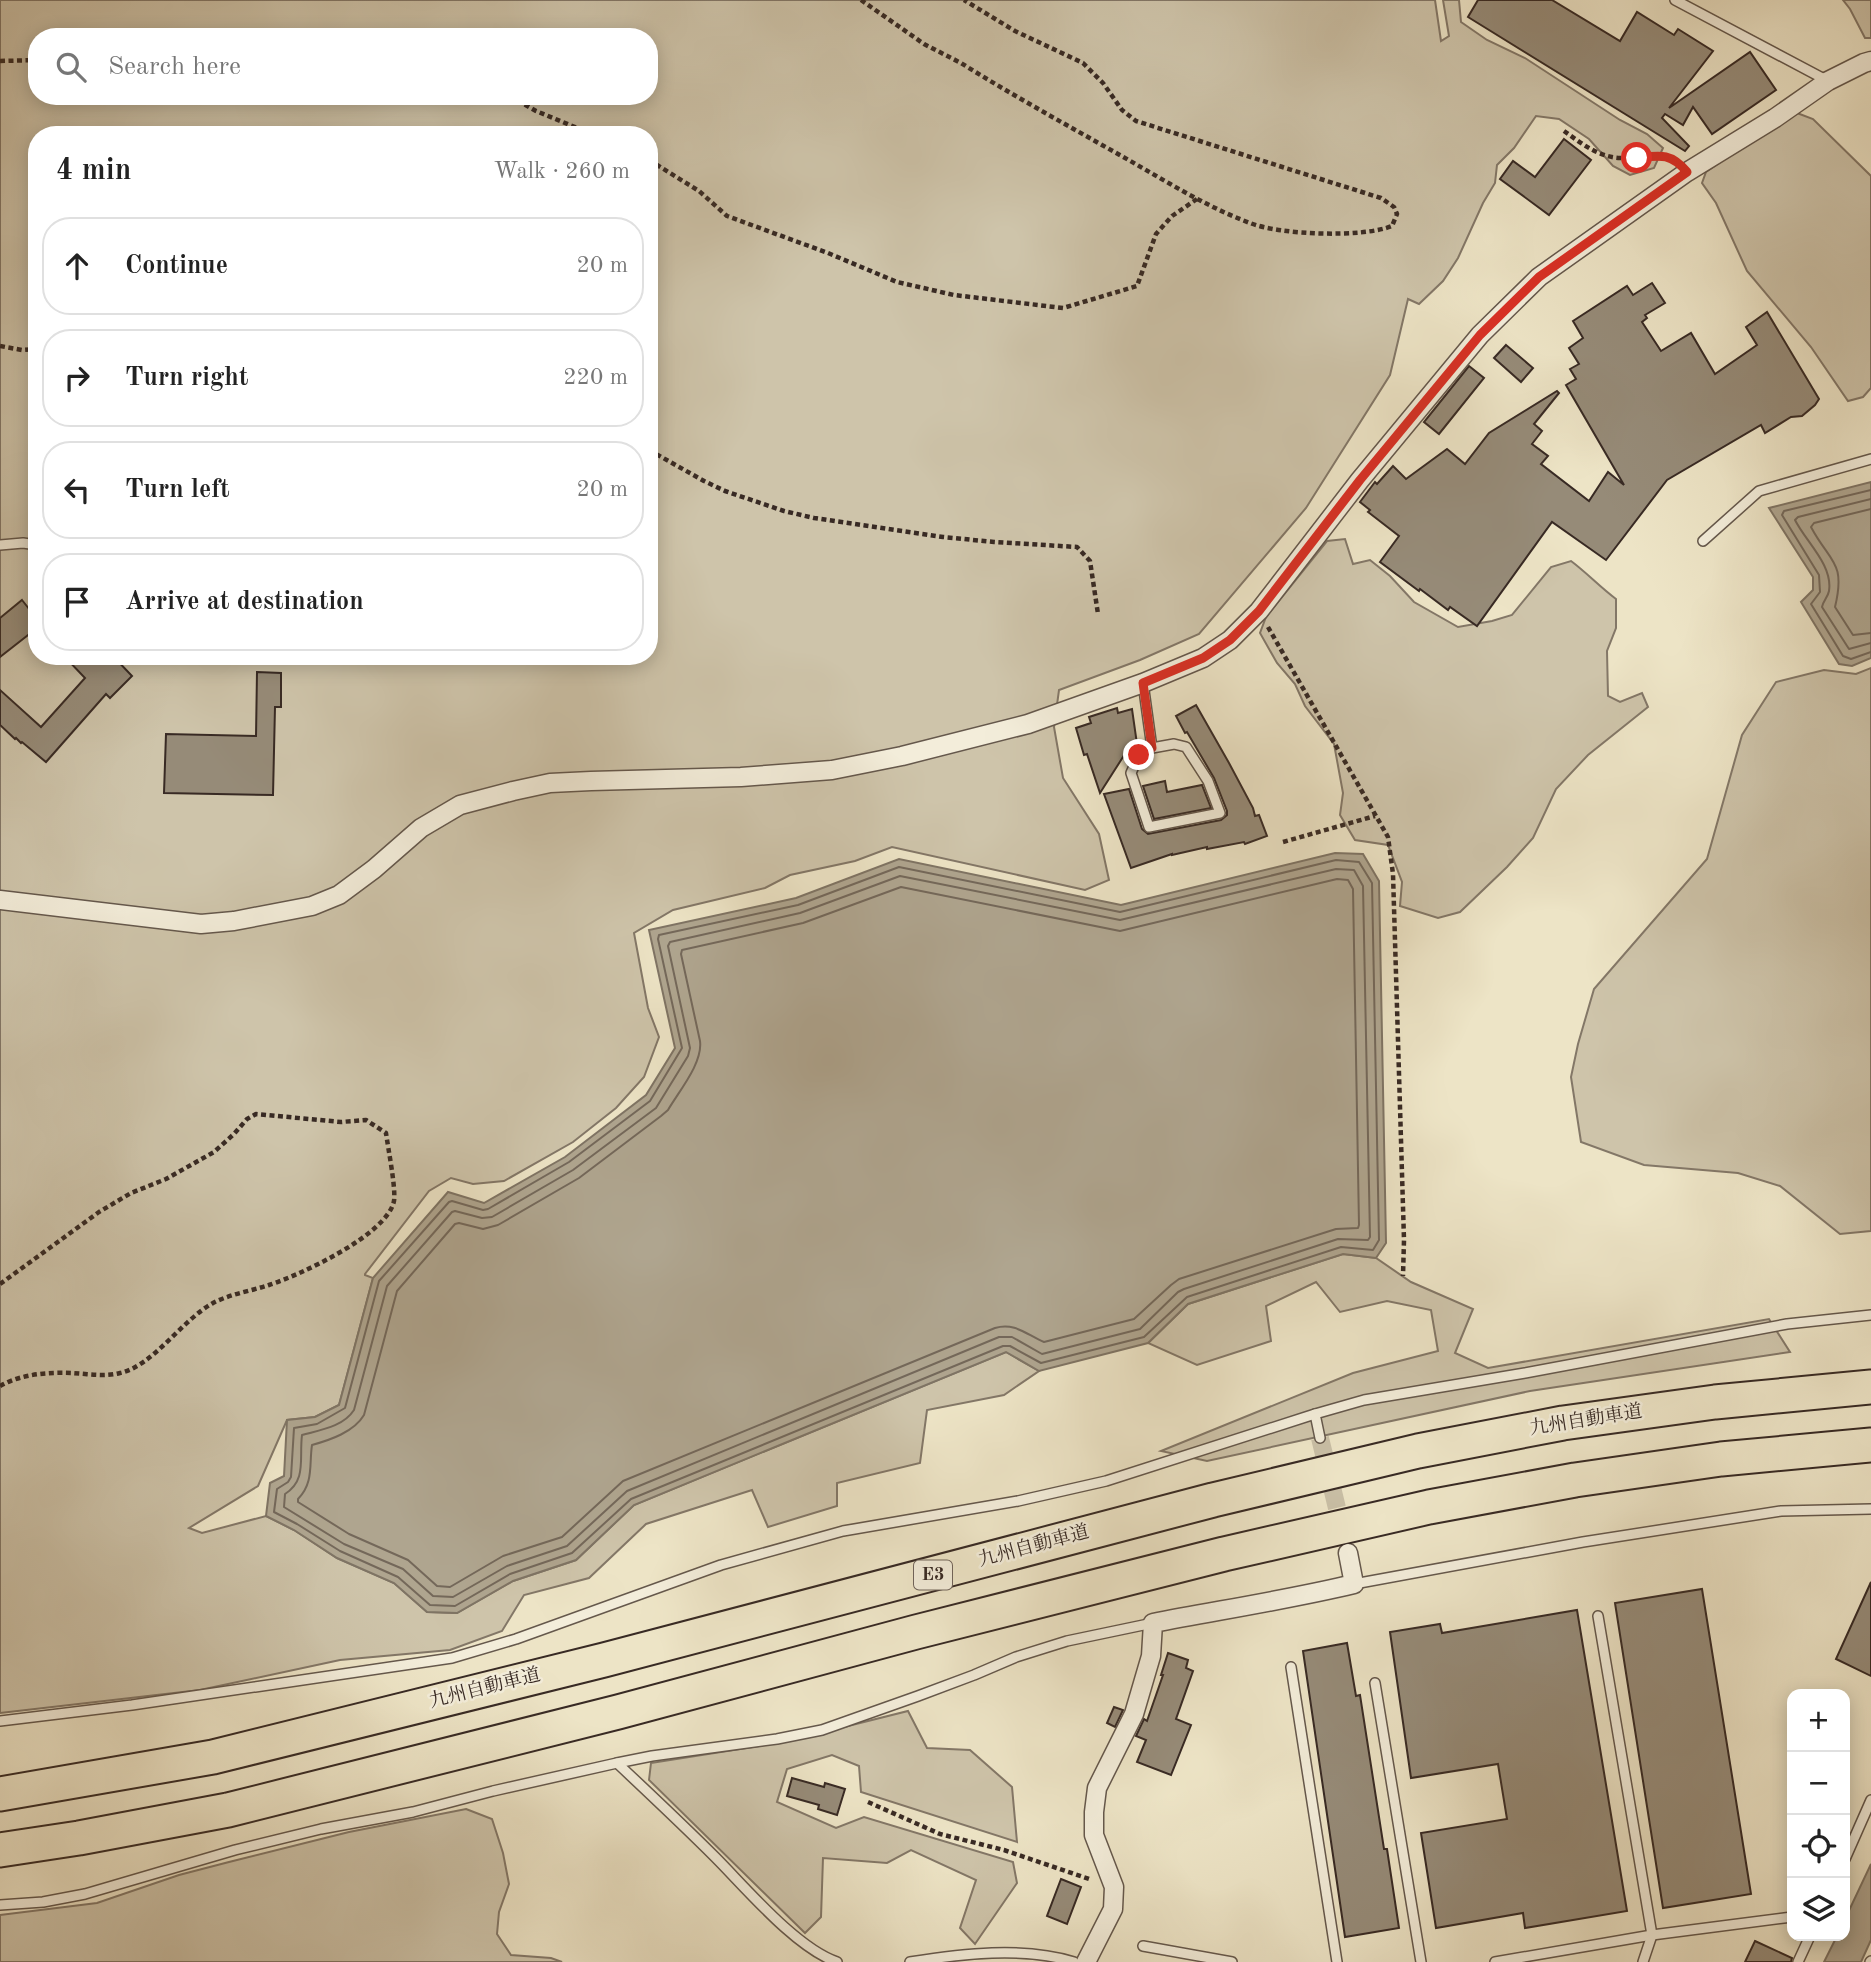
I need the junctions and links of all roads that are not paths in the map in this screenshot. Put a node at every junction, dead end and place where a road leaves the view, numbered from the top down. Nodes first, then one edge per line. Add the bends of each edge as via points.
1 (1675, 0) edge
2 (1871, 61) edge
3 (1828, 81) junction
4 (1871, 459) edge
5 (1703, 541) dead end
6 (28, 544) edge
7 (0, 545) edge
8 (1143, 683) junction
9 (1152, 748) junction
10 (0, 900) edge
11 (1871, 1315) edge
12 (1871, 1387) edge
13 (1315, 1414) junction
14 (1320, 1438) tunnel mouth
15 (1871, 1445) edge
16 (1871, 1509) edge
17 (1349, 1553) tunnel mouth
18 (1354, 1584) junction
19 (1598, 1616) dead end
20 (1153, 1623) junction
21 (1291, 1668) dead end
22 (1375, 1683) dead end
23 (0, 1721) edge
24 (617, 1763) junction
25 (0, 1794) edge
26 (1871, 1800) edge
27 (1850, 1848) edge
28 (0, 1850) edge
29 (0, 1905) edge
30 (1787, 1918) edge
31 (1652, 1935) junction
32 (1808, 1941) edge
33 (1143, 1946) dead end
34 (837, 1962) edge
35 (910, 1962) edge
36 (1073, 1962) edge
37 (1086, 1962) edge
38 (1231, 1962) edge
39 (1337, 1962) edge
40 (1420, 1962) edge
41 (1495, 1962) edge
42 (1643, 1962) edge
43 (1798, 1962) edge

1 - 3 lane
2 - 3 street
3 - 8 street via 1687,172 1539,277 1480,335 1259,611 1230,640 1203,658
4 - 5 lane via 1759,491
6 - 7 lane
8 - 9 lane
8 - 10 street via 1028,724 832,769 741,777 591,780 513,791 460,805 421,828 339,895 312,906 234,921 187,923
9 - 9 lane via 1186,747 1208,781 1220,813 1149,827 1131,773 1139,755
11 - 13 lane via 1787,1324 1364,1400
12 - 25 highway, 九州自動車道 / E3 via 1563,1423 1418,1451 213,1757
13 - 14 lane
13 - 23 lane via 1106,1481 843,1531 721,1565 452,1658
15 - 28 highway via 1721,1459 1429,1507 1211,1557 228,1810
16 - 18 lane via 1781,1511
17 - 18 street
18 - 20 street
19 - 31 lane
20 - 24 lane via 1016,1657 822,1730
20 - 37 street via 1151,1656 1134,1714 1097,1788 1094,1835 1114,1887 1113,1909
21 - 39 lane
22 - 40 lane
24 - 29 lane via 235,1850 85,1894
24 - 34 lane via 795,1937
26 - 27 lane
30 - 31 lane
31 - 41 lane
31 - 42 lane
32 - 43 lane
33 - 38 lane
35 - 36 lane via 994,1953 1055,1956

